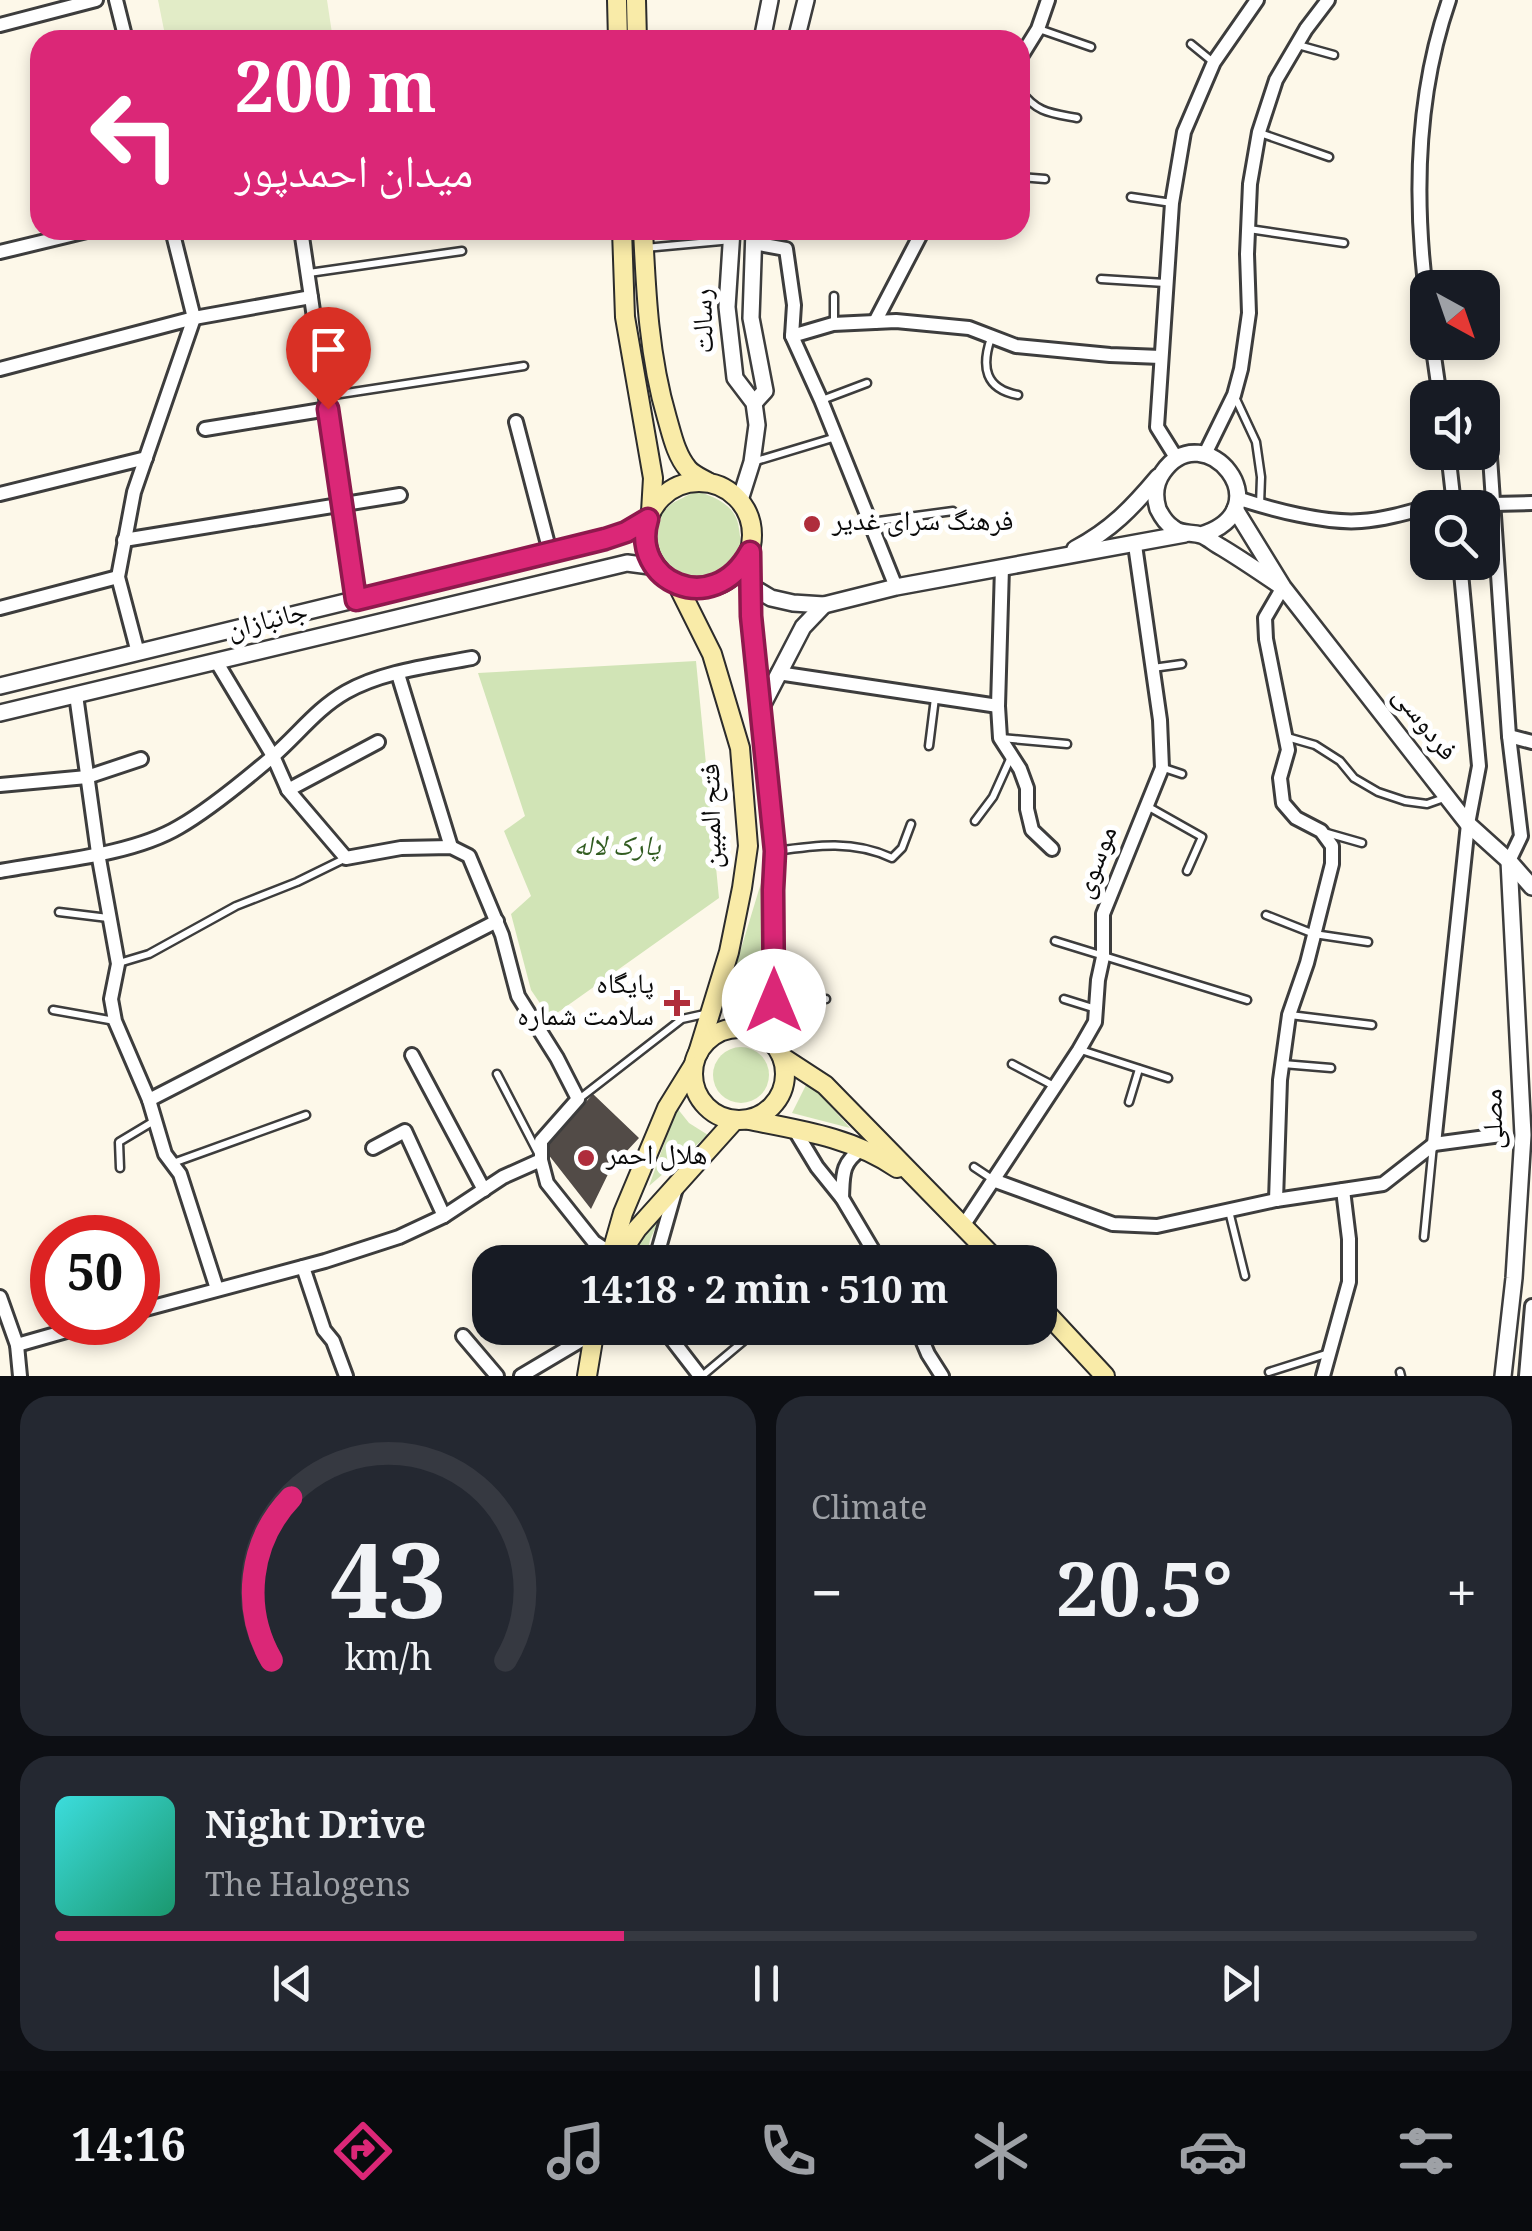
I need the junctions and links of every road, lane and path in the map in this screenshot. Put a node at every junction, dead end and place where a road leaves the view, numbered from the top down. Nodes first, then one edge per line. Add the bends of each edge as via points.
1 (96, 0) edge
2 (116, 0) edge
3 (617, 0) edge
4 (636, 0) edge
5 (770, 0) edge
6 (806, 0) edge
7 (1048, 0) edge
8 (1257, 0) edge
9 (1328, 0) edge
10 (1449, 0) edge
11 (0, 25) edge
12 (1038, 29) junction
13 (124, 30) edge
14 (618, 30) edge
15 (637, 30) edge
16 (764, 30) edge
17 (803, 30) edge
18 (1030, 42) edge
19 (1192, 44) dead end
20 (1296, 45) junction
21 (1091, 47) dead end
22 (1334, 55) dead end
23 (1214, 62) junction
24 (1030, 103) edge
25 (1077, 118) dead end
26 (1259, 132) junction
27 (1329, 158) dead end
28 (1030, 178) edge
29 (1045, 179) dead end
30 (1131, 197) dead end
31 (1172, 203) junction
32 (1248, 229) junction
33 (50, 240) edge
34 (174, 240) edge
35 (302, 240) edge
36 (622, 240) edge
37 (643, 240) edge
38 (732, 240) edge
39 (753, 240) edge
40 (761, 240) edge
41 (918, 240) edge
42 (1344, 243) dead end
43 (462, 251) dead end
44 (0, 252) edge
45 (1423, 270) edge
46 (307, 273) junction
47 (1101, 280) dead end
48 (1166, 283) junction
49 (834, 296) dead end
50 (311, 297) junction
51 (194, 318) junction
52 (875, 322) junction
53 (834, 324) junction
54 (792, 336) junction
55 (991, 337) junction
56 (1160, 357) junction
57 (524, 366) dead end
58 (0, 369) edge
59 (867, 383) dead end
60 (1018, 395) dead end
61 (1234, 395) junction
62 (821, 400) junction
63 (327, 403) junction
64 (754, 404) junction
65 (516, 422) dead end
66 (205, 430) dead end
67 (836, 437) junction
68 (1204, 454) junction
69 (146, 458) junction
70 (752, 462) junction
71 (1171, 464) junction
72 (708, 482) junction
73 (0, 494) edge
74 (400, 495) dead end
75 (740, 500) junction
76 (1532, 503) edge
77 (1236, 504) junction
78 (1500, 504) edge
79 (342, 505) junction
80 (1260, 506) junction
81 (953, 511) dead end
82 (1410, 512) edge
83 (649, 516) junction
84 (870, 522) junction
85 (1193, 535) junction
86 (124, 540) junction
87 (602, 540) junction
88 (1136, 544) junction
89 (550, 552) junction
90 (750, 552) junction
91 (1062, 556) junction
92 (1002, 567) junction
93 (604, 569) junction
94 (118, 577) junction
95 (670, 580) junction
96 (1462, 580) edge
97 (1498, 580) edge
98 (749, 585) junction
99 (896, 587) junction
100 (1283, 587) junction
101 (356, 600) junction
102 (824, 605) junction
103 (0, 608) edge
104 (138, 653) junction
105 (472, 658) dead end
106 (216, 661) junction
107 (1182, 664) dead end
108 (1152, 668) junction
109 (398, 674) junction
110 (778, 674) junction
111 (0, 686) edge
112 (76, 695) junction
113 (935, 697) junction
114 (998, 706) junction
115 (761, 708) junction
116 (0, 713) edge
117 (1509, 736) junction
118 (1286, 737) junction
119 (1000, 738) junction
120 (378, 742) dead end
121 (1532, 742) edge
122 (1068, 744) dead end
123 (929, 746) dead end
124 (273, 756) junction
125 (1012, 756) junction
126 (141, 759) dead end
127 (1162, 768) junction
128 (1182, 774) dead end
129 (88, 777) junction
130 (0, 785) edge
131 (288, 790) junction
132 (1448, 797) junction
133 (1146, 806) junction
134 (975, 821) dead end
135 (911, 824) dead end
136 (1468, 824) junction
137 (1321, 831) junction
138 (1362, 843) dead end
139 (451, 847) junction
140 (1052, 849) dead end
141 (775, 851) junction
142 (98, 853) junction
143 (346, 858) junction
144 (1509, 861) junction
145 (1187, 870) dead end
146 (0, 871) edge
147 (1532, 887) edge
148 (59, 912) dead end
149 (1266, 915) dead end
150 (110, 918) junction
151 (497, 921) junction
152 (1314, 934) junction
153 (1055, 941) dead end
154 (1368, 942) dead end
155 (1104, 957) junction
156 (118, 964) junction
157 (826, 998) dead end
158 (1064, 999) dead end
159 (1247, 1000) dead end
160 (774, 1001) junction
161 (1096, 1009) junction
162 (53, 1010) dead end
163 (712, 1013) junction
164 (1288, 1015) junction
165 (115, 1021) junction
166 (1372, 1025) dead end
167 (776, 1049) junction
168 (1079, 1050) junction
169 (412, 1055) dead end
170 (696, 1059) junction
171 (1012, 1064) dead end
172 (1282, 1064) junction
173 (1331, 1068) dead end
174 (1139, 1069) junction
175 (497, 1074) dead end
176 (1168, 1078) dead end
177 (1055, 1086) junction
178 (148, 1100) junction
179 (578, 1100) junction
180 (1129, 1102) dead end
181 (306, 1115) dead end
182 (155, 1120) junction
183 (742, 1120) junction
184 (794, 1129) junction
185 (1501, 1135) dead end
186 (1434, 1144) junction
187 (373, 1148) dead end
188 (862, 1149) junction
189 (541, 1160) junction
190 (172, 1164) junction
191 (974, 1167) dead end
192 (120, 1168) dead end
193 (993, 1180) junction
194 (676, 1187) junction
195 (484, 1190) junction
196 (1343, 1190) junction
197 (930, 1192) junction
198 (842, 1198) junction
199 (1276, 1200) junction
200 (1228, 1210) junction
201 (444, 1216) junction
202 (963, 1226) junction
203 (1424, 1238) dead end
204 (597, 1245) edge
205 (616, 1245) edge
206 (624, 1245) edge
207 (659, 1245) edge
208 (869, 1245) edge
209 (981, 1245) edge
210 (304, 1268) junction
211 (1245, 1276) dead end
212 (217, 1290) junction
213 (0, 1297) edge
214 (160, 1306) edge
215 (1532, 1306) edge
216 (1057, 1324) edge
217 (6, 1329) edge
218 (463, 1336) dead end
219 (30, 1341) edge
220 (17, 1345) junction
221 (571, 1345) edge
222 (592, 1345) edge
223 (677, 1345) edge
224 (738, 1345) edge
225 (924, 1345) edge
226 (1329, 1353) junction
227 (1270, 1372) dead end
228 (341, 1375) edge
229 (20, 1376) edge
230 (496, 1376) edge
231 (521, 1376) edge
232 (587, 1376) edge
233 (701, 1376) edge
234 (942, 1376) edge
235 (1105, 1376) edge
236 (1323, 1376) edge
237 (1502, 1376) edge
238 (1526, 1376) edge

1 - 11 street
2 - 13 street
3 - 14 main road
4 - 15 main road
5 - 16 street
6 - 17 street
7 - 12 street
8 - 23 street
9 - 20 street
10 - 45 street via 1420,142
12 - 18 street
12 - 21 lane
19 - 23 lane
20 - 22 lane
20 - 26 street
23 - 31 street via 1184,132
24 - 25 lane
26 - 27 lane
26 - 32 street
28 - 29 lane
30 - 31 lane
31 - 48 street
32 - 42 lane
32 - 61 street via 1249,313
33 - 44 street
34 - 51 street
35 - 46 street
36 - 83 main road via 625,317 652,478
37 - 72 main road via 657,383 681,458
38 - 64 street, رسالت via 727,306 734,378
39 - 64 street, رسالت via 750,318 765,392
40 - 54 street via 786,249
41 - 52 street
43 - 46 lane
46 - 50 street
47 - 48 lane
48 - 56 street
49 - 53 lane
50 - 51 street
50 - 63 street
51 - 58 street
51 - 69 street
52 - 53 street
52 - 55 street via 969,328
53 - 54 street
54 - 62 street
55 - 56 street via 1016,346
55 - 60 lane via 984,358 988,375 1002,392
56 - 71 street via 1156,428
57 - 63 lane
59 - 62 lane
61 - 68 street
61 - 80 lane via 1256,442
62 - 67 street
63 - 66 street
63 - 79 street
64 - 70 street, رسالت
65 - 89 street
67 - 70 lane
67 - 84 street
68 - 71 street
68 - 77 street via 1229,470
69 - 73 street
69 - 86 street
70 - 75 street, رسالت
71 - 85 street via 1157,483 1160,514 1170,527
71 - 91 street via 1129,512
72 - 75 main road
72 - 83 main road via 674,488
74 - 79 street
75 - 90 main road via 753,534
76 - 78 street
77 - 80 street
77 - 85 street via 1215,531
77 - 100 street
79 - 86 street
79 - 101 street
80 - 82 street via 1360,522
81 - 84 lane
83 - 87 street, جانبازان
83 - 95 main road via 646,546
84 - 99 street
85 - 88 street
85 - 100 street
86 - 94 street
87 - 89 street, جانبازان
87 - 93 street via 610,554
88 - 91 street
88 - 108 street, موسوی
89 - 101 street, جانبازان
90 - 95 main road via 728,580 711,587
90 - 98 main road, فتح المبین
91 - 92 street
92 - 99 street
92 - 114 street
93 - 95 street, جانبازان via 641,564
93 - 106 street, جانبازان
94 - 103 street
94 - 104 street
95 - 163 main road, فتح المبین via 712,654 740,748 748,846
96 - 136 street via 1479,766
97 - 117 street
98 - 102 street via 771,598
98 - 115 main road, فتح المبین
99 - 102 street
100 - 118 street via 1265,628
100 - 132 street, فردوسی
101 - 104 street, جانبازان
102 - 110 street via 803,627
104 - 111 street, جانبازان
105 - 109 street
106 - 112 street, جانبازان
106 - 124 street
107 - 108 lane
108 - 127 street, موسوی
109 - 124 street via 348,691 316,712
109 - 139 street
110 - 113 street
110 - 115 street
112 - 116 street, جانبازان
112 - 129 street
113 - 114 street
113 - 123 lane
114 - 119 street
115 - 141 main road, فتح المبین
117 - 121 street
117 - 144 street via 1520,836
118 - 132 lane via 1328,753 1378,792 1426,804
118 - 137 street via 1283,803
119 - 122 lane
119 - 125 street
120 - 131 street
124 - 131 street
124 - 142 street via 179,828
125 - 134 lane
125 - 140 street via 1027,788 1032,830
126 - 129 street
127 - 128 lane
127 - 133 street, موسوی
129 - 130 street
129 - 142 street
131 - 143 street
132 - 136 street, فردوسی
133 - 145 lane via 1202,837
133 - 155 street, موسوی via 1103,914
135 - 141 lane via 892,858 850,845
136 - 144 street, فردوسی
136 - 186 street
137 - 138 lane
137 - 152 street via 1332,846 1332,864
139 - 143 street
139 - 151 street via 469,856
141 - 160 main road, فتح المبین
142 - 146 street
142 - 150 street
143 - 156 lane
144 - 147 street, فردوسی
144 - 237 street, مصلی via 1523,1135
148 - 150 lane
149 - 152 lane
150 - 156 street
151 - 178 street
151 - 179 street via 518,996
152 - 154 lane
152 - 164 street
153 - 155 lane
155 - 159 lane
155 - 161 street, موسوی
156 - 165 street
157 - 160 lane
158 - 161 lane
160 - 167 main road, فتح المبین
161 - 168 street, موسوی
162 - 165 lane
163 - 170 main road, فتح المبین
163 - 179 lane via 682,1018
164 - 166 lane
164 - 172 street
165 - 178 street
167 - 170 main road via 760,1033 732,1029 706,1041
167 - 183 main road via 783,1088 764,1113
167 - 197 main road via 826,1085
168 - 174 lane
168 - 177 street, موسوی
169 - 195 street
170 - 183 main road via 693,1081 707,1108
170 - 205 main road, فتح المبین via 667,1108
171 - 177 lane
172 - 173 lane
172 - 199 street
174 - 176 lane
174 - 180 lane
175 - 189 lane
177 - 193 street, موسوی
178 - 182 street
179 - 189 street via 541,1140
181 - 190 lane
182 - 190 street
182 - 192 lane via 119,1142
183 - 184 main road
183 - 194 main road
184 - 188 main road
184 - 198 street
185 - 186 street
186 - 196 street via 1382,1184
186 - 203 lane
187 - 201 street via 405,1131
188 - 197 main road
188 - 198 street via 843,1172
189 - 195 street
189 - 204 street via 547,1183
190 - 212 street
191 - 193 lane
193 - 200 street via 1113,1224 1157,1226
193 - 202 street, موسوی
194 - 206 main road
194 - 207 street
195 - 201 street
196 - 199 street
196 - 226 street via 1349,1282
197 - 202 main road
198 - 208 street
199 - 200 street
200 - 211 lane
201 - 210 street
202 - 209 main road
210 - 212 street
210 - 228 street
212 - 214 street
213 - 217 street
215 - 238 street
216 - 235 main road
217 - 220 street
218 - 230 street
219 - 220 street
220 - 229 street
221 - 231 street
222 - 232 main road
223 - 233 street
224 - 233 lane
225 - 234 street
226 - 227 lane
226 - 236 street

